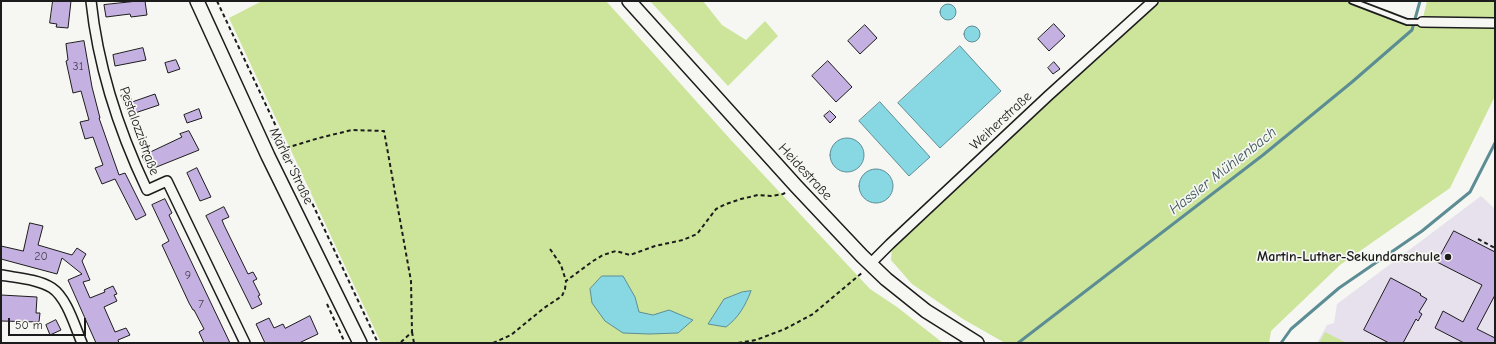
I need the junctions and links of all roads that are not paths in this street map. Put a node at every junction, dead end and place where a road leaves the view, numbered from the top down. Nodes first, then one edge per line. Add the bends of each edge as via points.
1 (91, 1) edge
2 (197, 1) edge
3 (629, 1) edge
4 (1153, 1) edge
5 (1352, 1) edge
6 (1422, 22) joint
7 (1495, 23) edge
8 (867, 268) junction
9 (1, 275) edge
10 (353, 341) edge
11 (82, 343) edge
12 (245, 343) edge
13 (977, 343) edge

1 - 12 street, Pestalozzistraße via 105,78 133,161 147,190 167,181
2 - 10 main road, Marler Straße
3 - 8 main road, Heidestraße
4 - 8 street, Weiherstraße via 1048,96
5 - 6 lane via 1406,22
6 - 7 street
8 - 13 main road, Heidestraße via 886,279 926,311
9 - 11 street via 41,283 53,289 62,299

